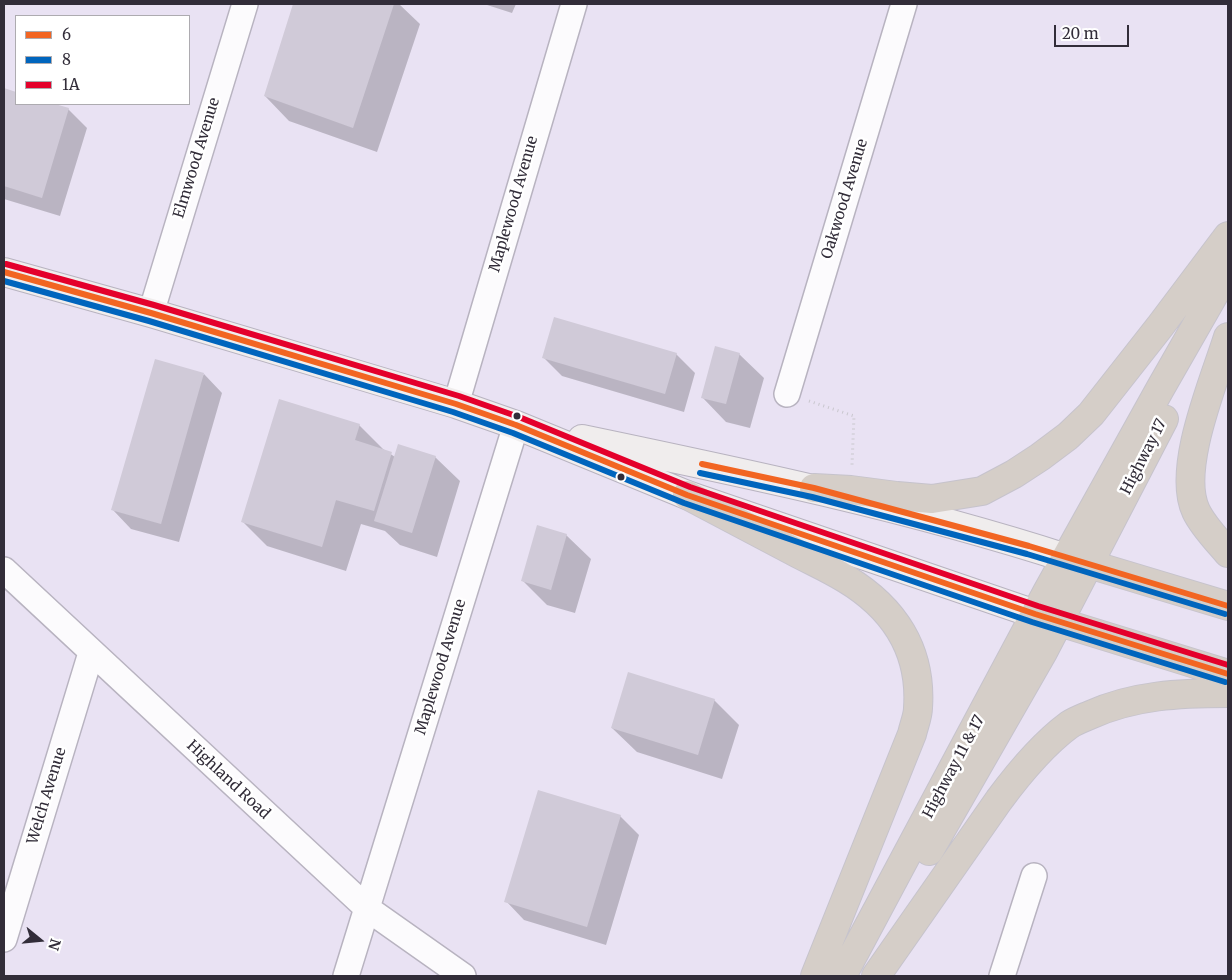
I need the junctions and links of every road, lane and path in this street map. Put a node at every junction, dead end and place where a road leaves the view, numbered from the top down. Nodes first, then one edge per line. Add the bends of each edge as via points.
1 (244, 4) edge
2 (574, 4) edge
3 (904, 4) edge
4 (1228, 236) edge
5 (1228, 270) edge
6 (4, 272) edge
7 (1228, 293) edge
8 (151, 313) junction
9 (1228, 337) edge
10 (787, 394) joint
11 (456, 404) junction
12 (516, 425) junction
13 (814, 488) junction
14 (850, 490) junction
15 (687, 496) junction
16 (1228, 553) edge
17 (1077, 560) junction
18 (4, 570) edge
19 (1228, 606) edge
20 (1047, 618) junction
21 (91, 653) junction
22 (1228, 674) edge
23 (1228, 693) edge
24 (1034, 876) dead end
25 (368, 909) junction
26 (4, 939) edge
27 (346, 976) edge
28 (463, 976) edge
29 (815, 976) edge
30 (842, 976) edge
31 (855, 976) edge
32 (876, 976) edge
33 (1002, 976) edge

1 - 8 street, Elmwood Avenue
2 - 11 street, Maplewood Avenue
3 - 10 street, Oakwood Avenue
4 - 14 highway via 1091,414 1040,458 982,491 932,499
5 - 17 highway, Highway 17
6 - 8 main road
7 - 17 highway, Highway 17
8 - 11 main road
9 - 16 highway via 1198,432 1190,487 1196,510
10 - 14 path via 854,416
11 - 12 main road
12 - 13 main road
12 - 15 main road
12 - 25 street, Maplewood Avenue
13 - 14 highway
13 - 17 main road
15 - 20 main road
15 - 29 highway via 854,584 891,616 914,660 918,710 912,734
17 - 19 highway
17 - 20 highway, Highway 11 & 17
18 - 21 street, Highland Road
20 - 22 highway
20 - 30 highway, Highway 11 & 17
20 - 31 highway, Highway 11 & 17 via 953,809
21 - 25 street, Highland Road
21 - 26 street, Welch Avenue
23 - 32 highway via 1154,696 1099,711 1070,724 1046,745 999,800
24 - 33 street
25 - 27 street, Maplewood Avenue
25 - 28 street, Highland Road

